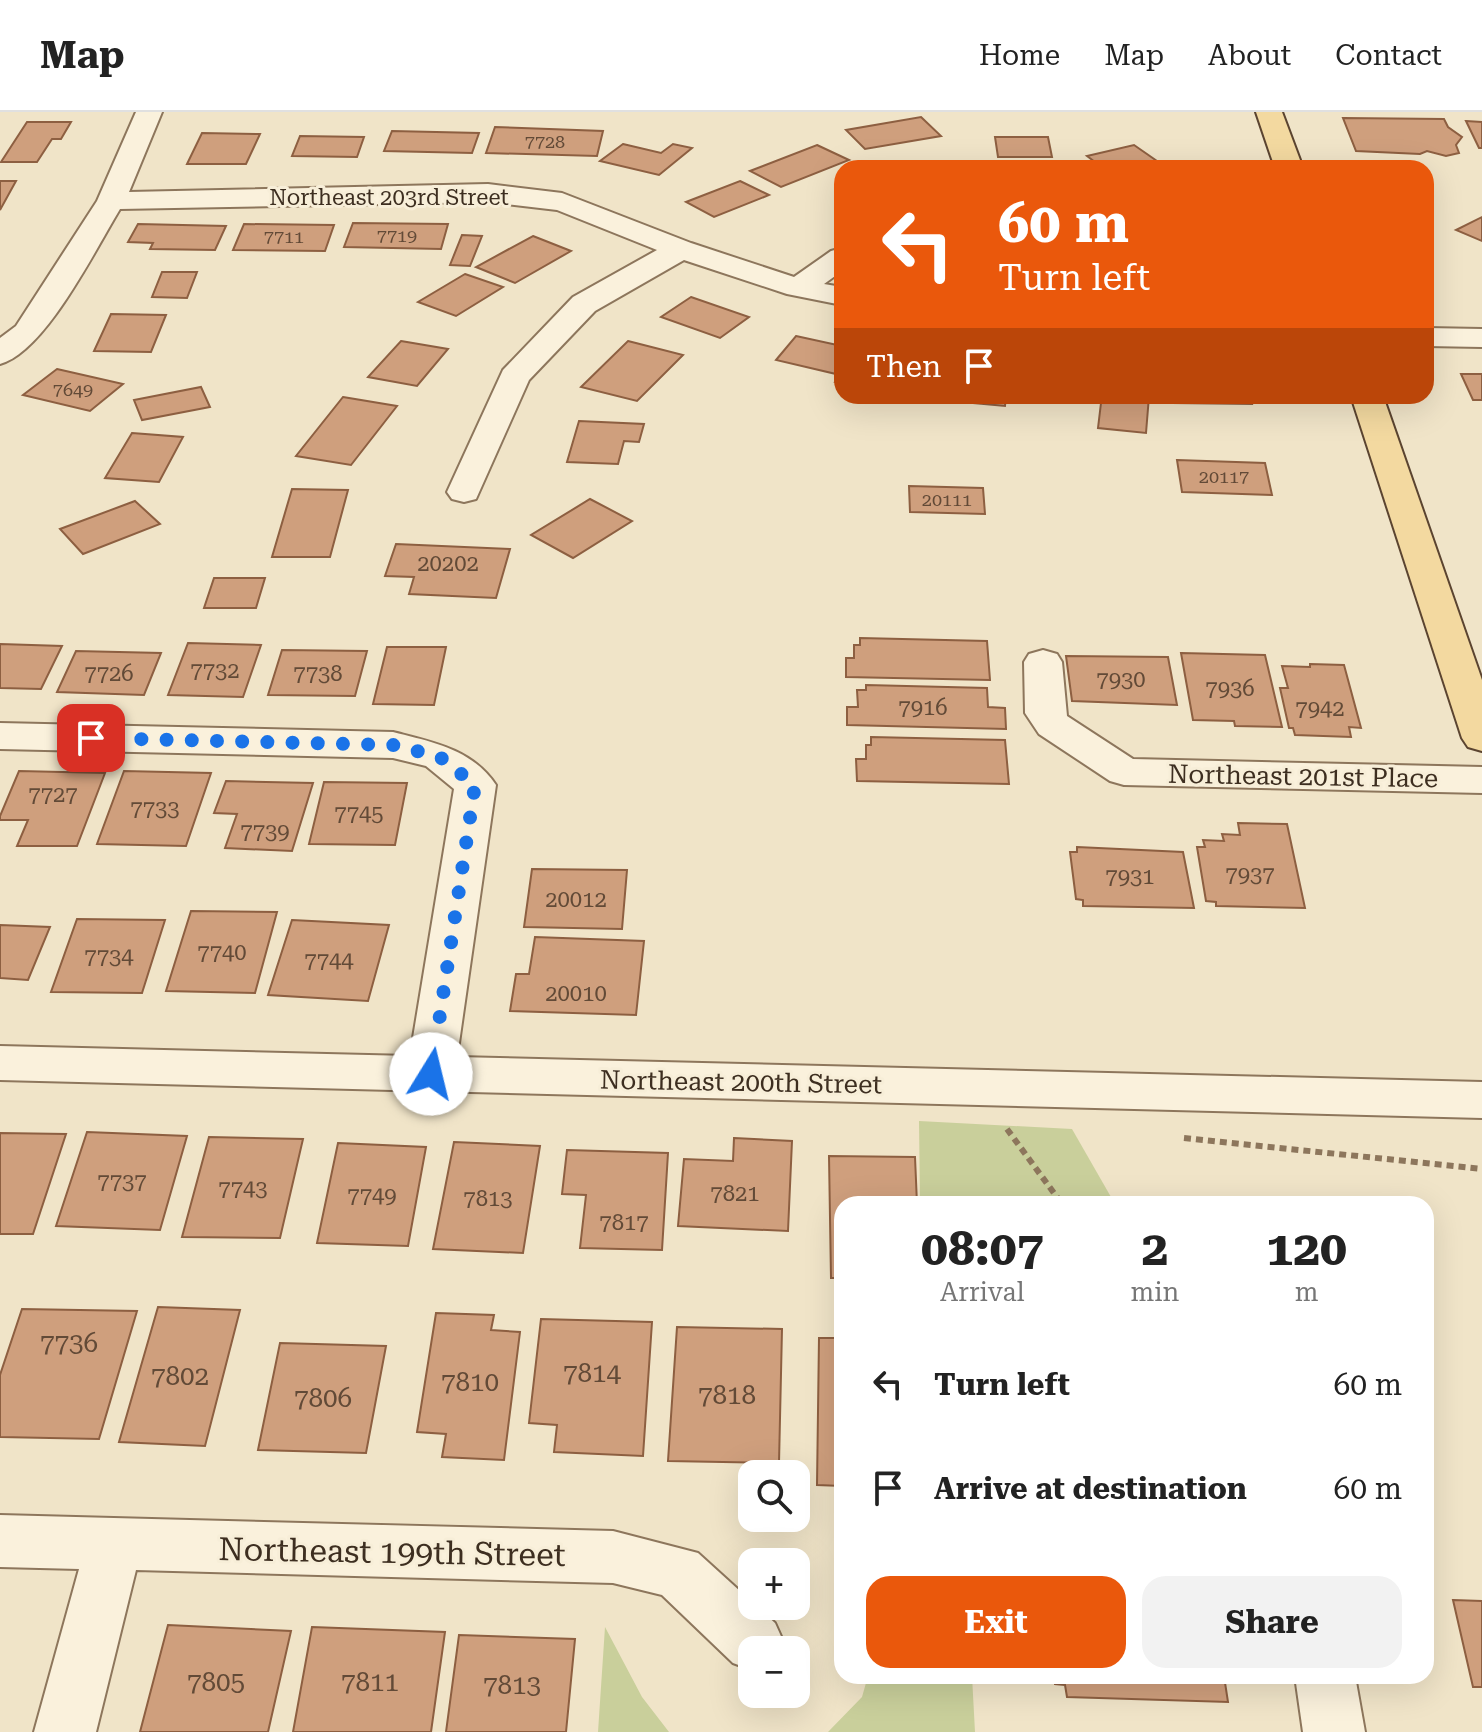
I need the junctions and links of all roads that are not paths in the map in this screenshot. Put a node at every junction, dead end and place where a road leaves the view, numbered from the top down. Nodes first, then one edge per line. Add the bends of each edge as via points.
1 (149, 112) edge
2 (1269, 112) edge
3 (1286, 160) edge
4 (111, 201) junction
5 (681, 249) junction
6 (834, 263) edge
7 (798, 288) junction
8 (834, 295) edge
9 (1434, 337) edge
10 (1482, 338) edge
11 (0, 354) edge
12 (1370, 404) edge
13 (464, 492) dead end
14 (1043, 662) dead end
15 (0, 736) edge
16 (1482, 738) edge
17 (1482, 780) edge
18 (0, 1063) edge
19 (431, 1074) junction
20 (1482, 1100) edge
21 (0, 1541) edge
22 (114, 1546) junction
23 (747, 1636) edge
24 (1326, 1684) edge
25 (65, 1732) edge
26 (1334, 1732) edge

1 - 4 street
2 - 3 main road
4 - 5 street, Northeast 203rd Street via 488,193 562,202
4 - 11 street via 28,332
5 - 7 street, Northeast 203rd Street
5 - 13 street via 584,304 514,377
6 - 7 street
7 - 8 street, Northeast 203rd Street
9 - 10 street
12 - 16 main road
14 - 17 street, Northeast 201st Place via 1045,713 1053,725 1124,772
15 - 19 street via 393,745 440,757 475,785
18 - 19 street, Northeast 200th Street
19 - 20 street, Northeast 200th Street
21 - 22 street, Northeast 199th Street
22 - 23 street, Northeast 199th Street via 613,1557 678,1572
22 - 25 street
24 - 26 street

